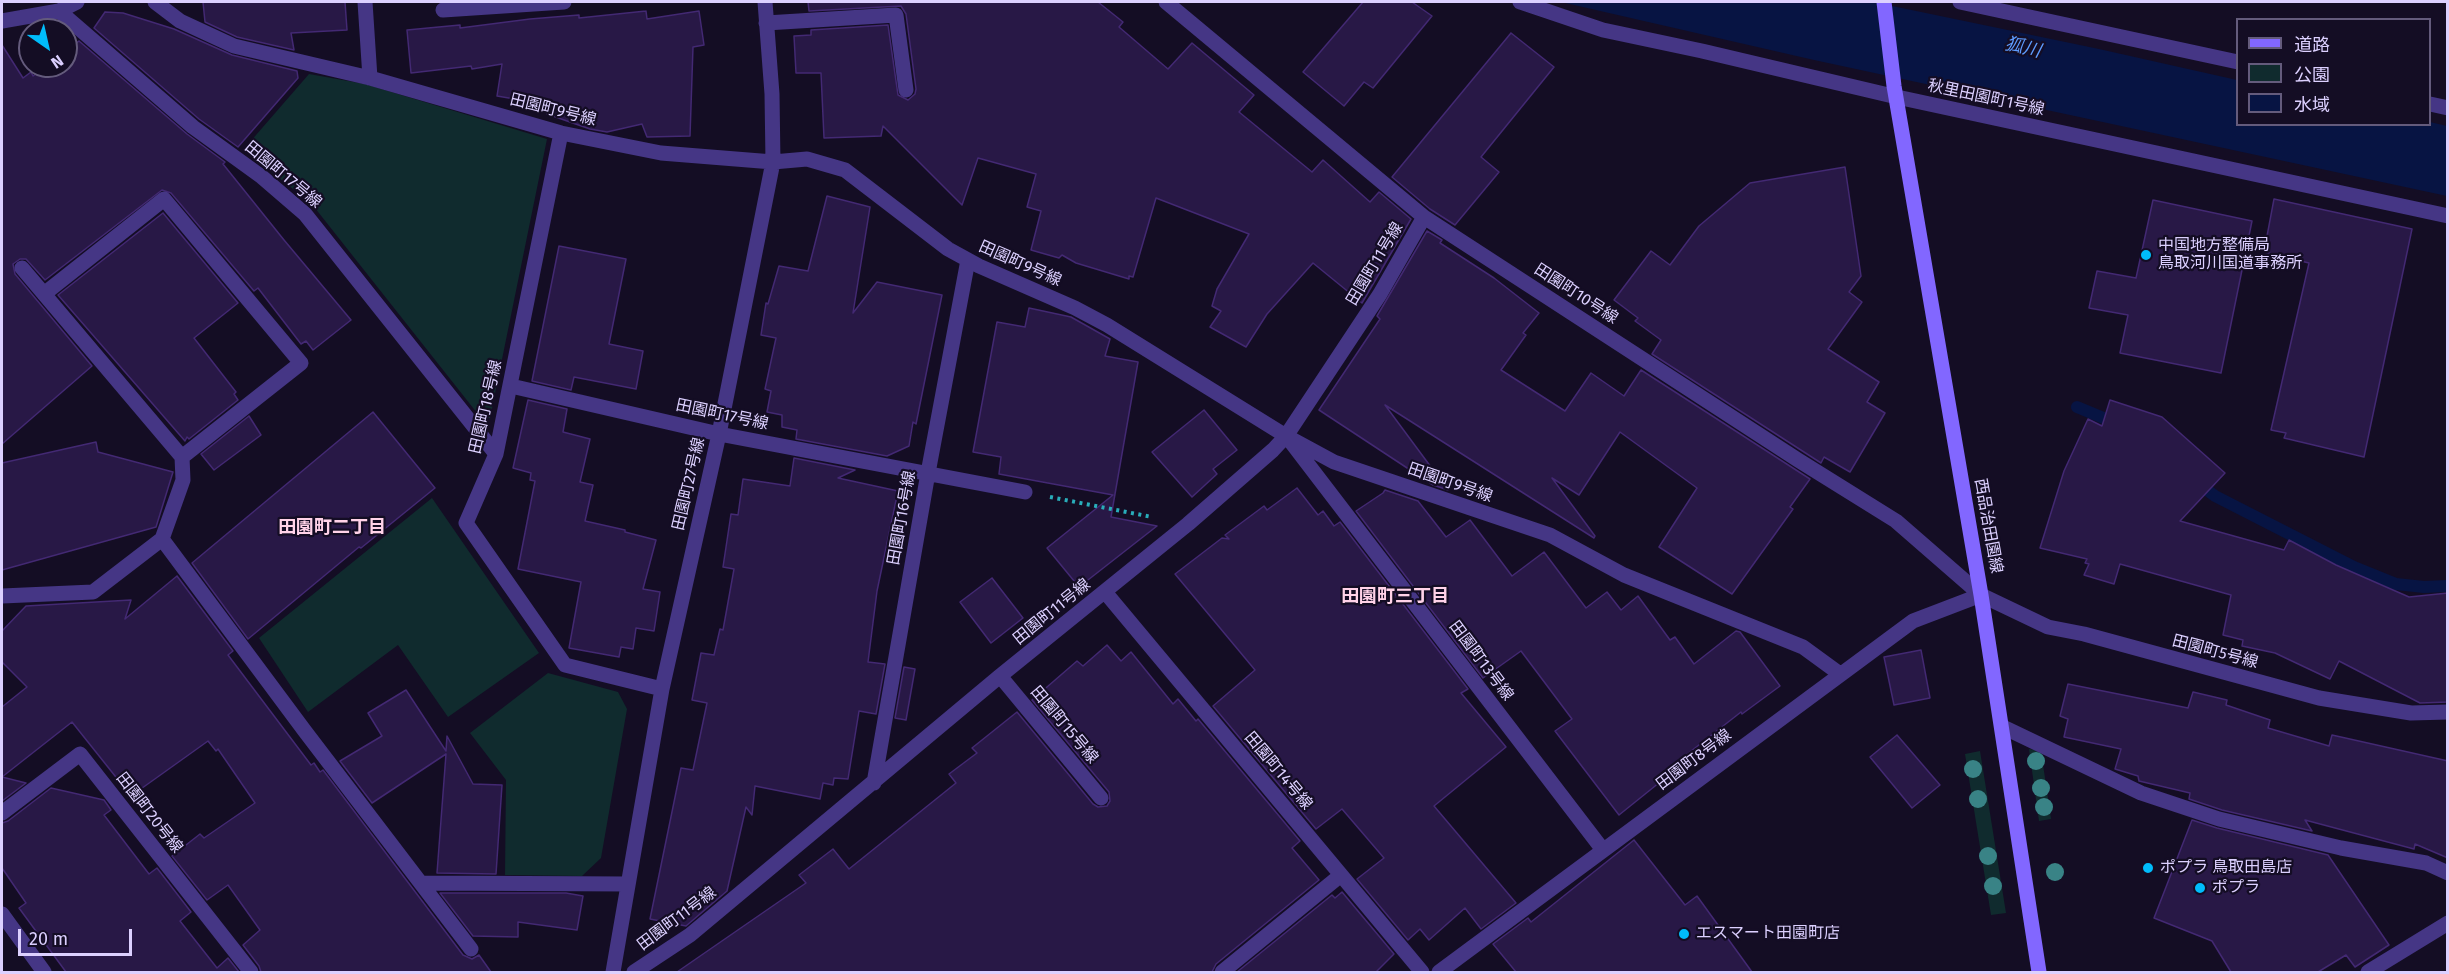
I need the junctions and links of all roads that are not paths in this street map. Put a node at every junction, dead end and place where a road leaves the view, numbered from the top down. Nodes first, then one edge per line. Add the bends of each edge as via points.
1 (76, 2) edge
2 (155, 2) edge
3 (365, 2) edge
4 (564, 2) edge
5 (765, 2) edge
6 (1166, 2) edge
7 (1520, 2) edge
8 (1884, 2) edge
9 (1959, 2) edge
10 (443, 10) dead end
11 (59, 11) junction
12 (2, 21) edge
13 (766, 23) junction
14 (2236, 62) edge
15 (370, 78) junction
16 (906, 90) dead end
17 (1895, 92) junction
18 (2431, 104) edge
19 (2448, 108) edge
20 (561, 133) junction
21 (772, 162) junction
22 (2448, 216) edge
23 (1424, 217) junction
24 (968, 260) junction
25 (22, 268) dead end
26 (44, 294) junction
27 (511, 386) junction
28 (719, 434) junction
29 (1286, 436) junction
30 (496, 454) junction
31 (182, 457) junction
32 (928, 473) junction
33 (1025, 492) road end
34 (162, 539) junction
35 (1106, 592) junction
36 (1981, 595) junction
37 (2, 596) edge
38 (1840, 674) junction
39 (1000, 676) junction
40 (662, 689) junction
41 (2448, 712) edge
42 (2003, 727) junction
43 (874, 783) junction
44 (1101, 798) dead end
45 (2, 813) edge
46 (1603, 850) junction
47 (2448, 873) edge
48 (1341, 875) junction
49 (421, 883) junction
50 (628, 884) junction
51 (2, 914) edge
52 (2448, 923) edge
53 (471, 949) dead end
54 (44, 972) edge
55 (251, 972) edge
56 (613, 972) edge
57 (634, 972) edge
58 (1222, 972) edge
59 (1422, 972) edge
60 (1439, 972) edge
61 (2039, 972) edge
62 (2368, 972) edge

1 - 11 street
2 - 15 street, 田園町9号線 via 180,21 234,46
3 - 15 street
4 - 10 street
5 - 13 street, 田園町27号線
6 - 23 street, 田園町10号線
7 - 17 street, 秋里田園町1号線 via 1604,30
8 - 17 street, 西品治田園線
9 - 14 street
11 - 12 street
11 - 30 street, 田園町17号線 via 193,127 305,214
13 - 16 street via 896,15
13 - 21 street, 田園町27号線
15 - 20 street, 田園町9号線
17 - 22 street, 秋里田園町1号線
17 - 36 street, 西品治田園線
18 - 19 street
20 - 21 street, 田園町9号線 via 661,153
20 - 27 street, 田園町18号線
21 - 24 street, 田園町9号線 via 807,159 845,170 917,227
21 - 28 street, 田園町27号線
23 - 29 street, 田園町11号線 via 1380,294
23 - 36 street, 田園町10号線 via 1896,521
24 - 29 street, 田園町9号線 via 1091,317
24 - 32 street, 田園町16号線
25 - 26 street
26 - 31 street
26 - 31 street via 164,199 301,363
27 - 28 street, 田園町17号線
27 - 30 street, 田園町18号線
28 - 32 street, 田園町17号線
28 - 40 street, 田園町27号線
29 - 35 street, 田園町11号線
29 - 38 street, 田園町9号線 via 1334,462 1550,535 1624,575 1803,647
29 - 46 street, 田園町13号線
30 - 40 street, 田園町18号線 via 466,523 565,665
31 - 34 street via 183,480
32 - 33 street, 田園町17号線
32 - 43 street, 田園町16号線
34 - 37 street via 93,592
34 - 49 street
35 - 39 street, 田園町11号線
35 - 48 street, 田園町14号線
36 - 38 street, 田園町8号線 via 1913,621
36 - 41 street, 田園町5号線 via 2049,627 2319,698 2411,714
36 - 42 street, 西品治田園線
38 - 46 street, 田園町8号線
39 - 43 street, 田園町11号線
39 - 44 street, 田園町15号線
40 - 50 street, 田園町27号線
42 - 47 street via 2141,793 2219,819 2342,849 2426,863
42 - 61 street, 西品治田園線
43 - 57 street, 田園町11号線 via 690,934
45 - 55 street, 田園町20号線 via 80,754
46 - 60 street, 田園町8号線
48 - 58 street
48 - 59 street, 田園町14号線
49 - 50 street
49 - 53 street
50 - 56 street, 田園町27号線
51 - 54 street
52 - 62 street

